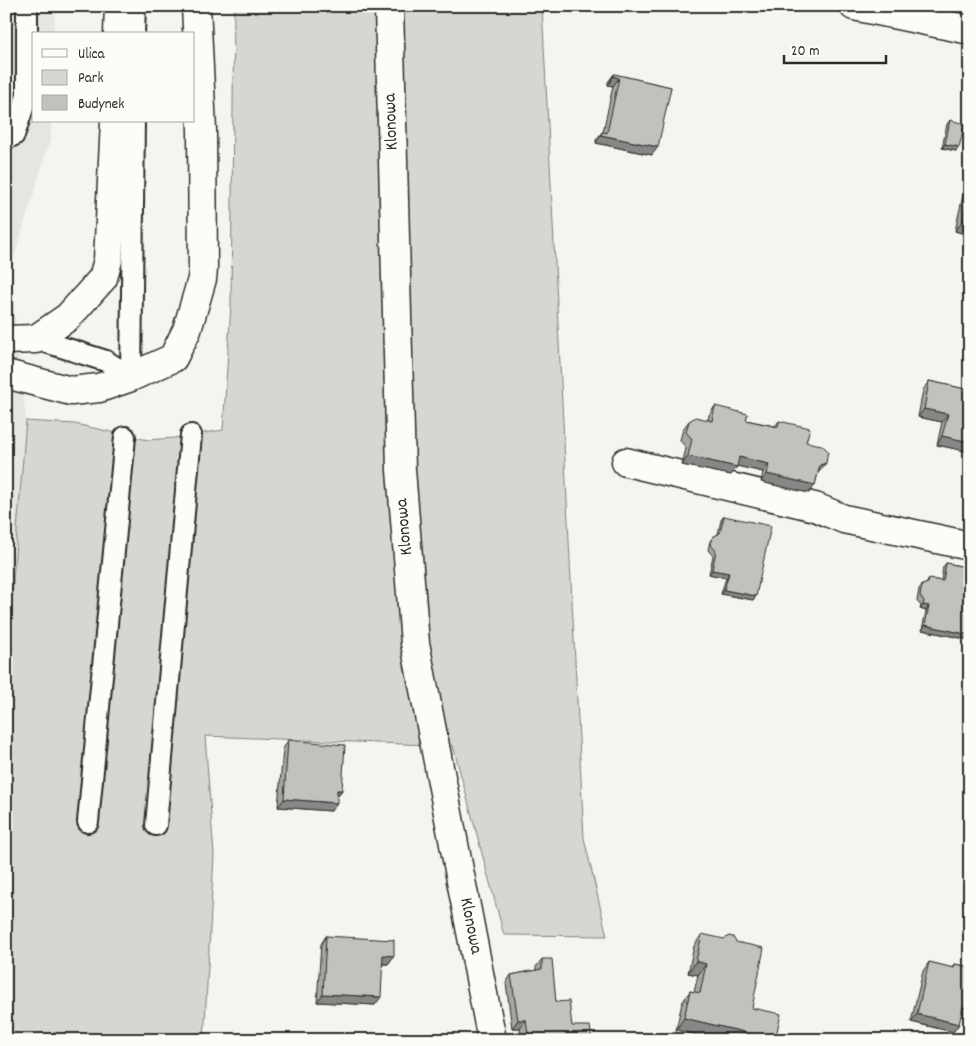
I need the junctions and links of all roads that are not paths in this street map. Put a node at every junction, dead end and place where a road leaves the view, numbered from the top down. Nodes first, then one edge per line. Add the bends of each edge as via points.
1 (27, 6) edge
2 (118, 6) edge
3 (134, 6) edge
4 (196, 6) edge
5 (388, 6) edge
6 (854, 6) edge
7 (970, 30) edge
8 (118, 32) edge
9 (134, 32) edge
10 (116, 122) edge
11 (134, 122) edge
12 (6, 139) edge
13 (36, 339) junction
14 (6, 340) edge
15 (6, 374) edge
16 (131, 377) junction
17 (191, 435) dead end
18 (125, 437) dead end
19 (626, 462) dead end
20 (970, 546) edge
21 (88, 822) dead end
22 (156, 825) dead end
23 (492, 1040) edge

1 - 12 lane via 27,96 14,135
2 - 8 street
3 - 9 lane
4 - 16 street via 202,130 202,279 187,330 173,358
5 - 23 street, Klonowa via 401,470 415,643
6 - 7 street
10 - 13 street via 108,260 103,278 68,317
11 - 16 lane
13 - 14 street
13 - 16 lane via 106,361
15 - 16 street via 71,390 99,388
17 - 22 lane
18 - 21 lane
19 - 20 street via 815,507 844,520

